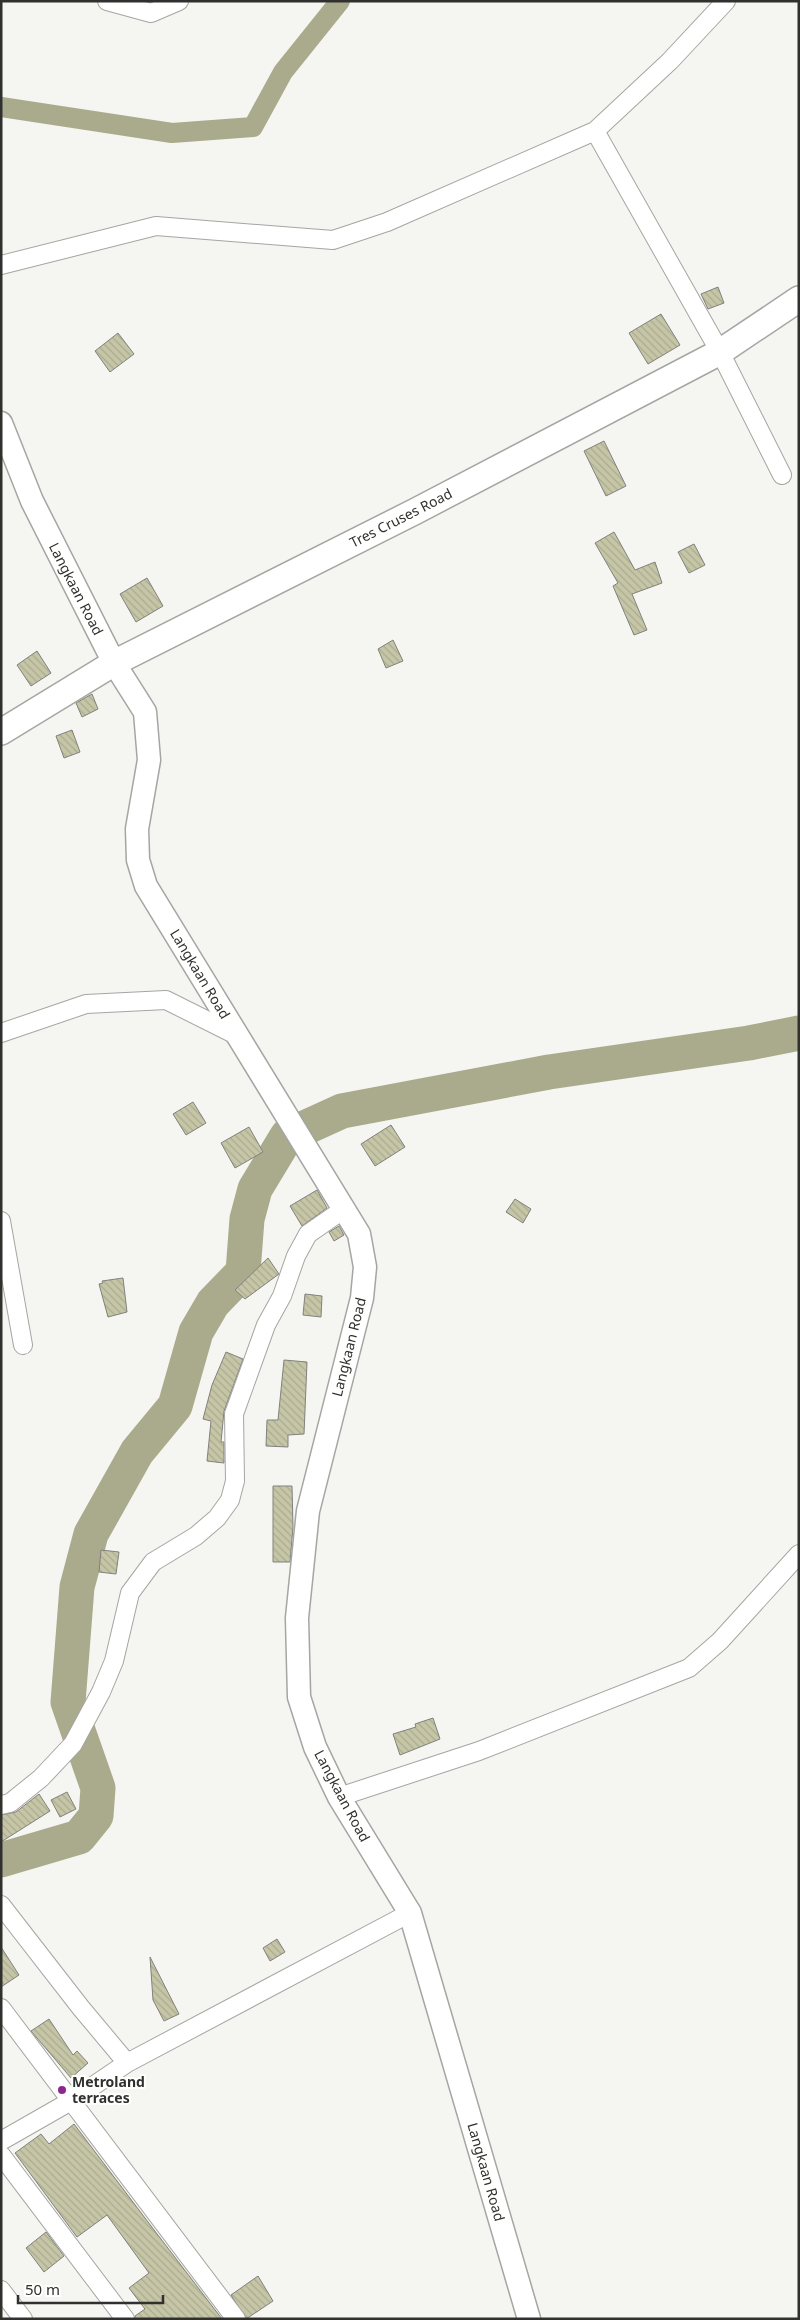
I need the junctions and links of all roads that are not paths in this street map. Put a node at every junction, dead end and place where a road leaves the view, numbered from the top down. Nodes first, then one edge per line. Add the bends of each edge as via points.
1 (107, 1) edge
2 (179, 1) edge
3 (726, 1) edge
4 (595, 131) junction
5 (1, 265) edge
6 (799, 299) edge
7 (720, 352) junction
8 (1, 423) edge
9 (782, 475) dead end
10 (114, 663) junction
11 (1, 732) edge
12 (1, 1033) edge
13 (238, 1036) junction
14 (344, 1209) junction
15 (1, 1221) edge
16 (22, 1345) dead end
17 (799, 1554) edge
18 (339, 1797) junction
19 (1, 1804) edge
20 (1, 1905) edge
21 (410, 1914) junction
22 (1, 2008) edge
23 (127, 2064) junction
24 (71, 2101) junction
25 (1, 2141) edge
26 (1, 2155) edge
27 (1, 2290) edge
28 (14, 2316) edge
29 (125, 2319) edge
30 (236, 2319) edge
31 (529, 2319) edge

1 - 2 street via 151,13
3 - 4 street via 670,61
4 - 5 street via 387,222 333,240 156,226
4 - 7 street
6 - 7 main road, Tres Cruses Road
7 - 9 street
7 - 10 main road, Tres Cruses Road via 416,511
8 - 10 street, Langkaan Road via 32,501
10 - 11 main road, Tres Cruses Road
10 - 13 street, Langkaan Road via 145,712 149,760 137,829 138,860 146,886
12 - 13 street via 86,1004 166,1000
13 - 14 street, Langkaan Road
14 - 18 street, Langkaan Road via 359,1234 365,1267 362,1298 308,1511 297,1618 298,1697 315,1747
14 - 19 street via 308,1234 266,1325 234,1414 235,1481 230,1500 217,1518 196,1536 153,1562 130,1593 114,1662 73,1744 41,1778 10,1803
15 - 16 street
17 - 18 street via 720,1641 688,1668 479,1751
18 - 21 street, Langkaan Road
20 - 23 street
21 - 23 street
21 - 31 street, Langkaan Road
22 - 24 street
23 - 24 street
24 - 25 street
24 - 30 street
26 - 29 street
27 - 28 street

